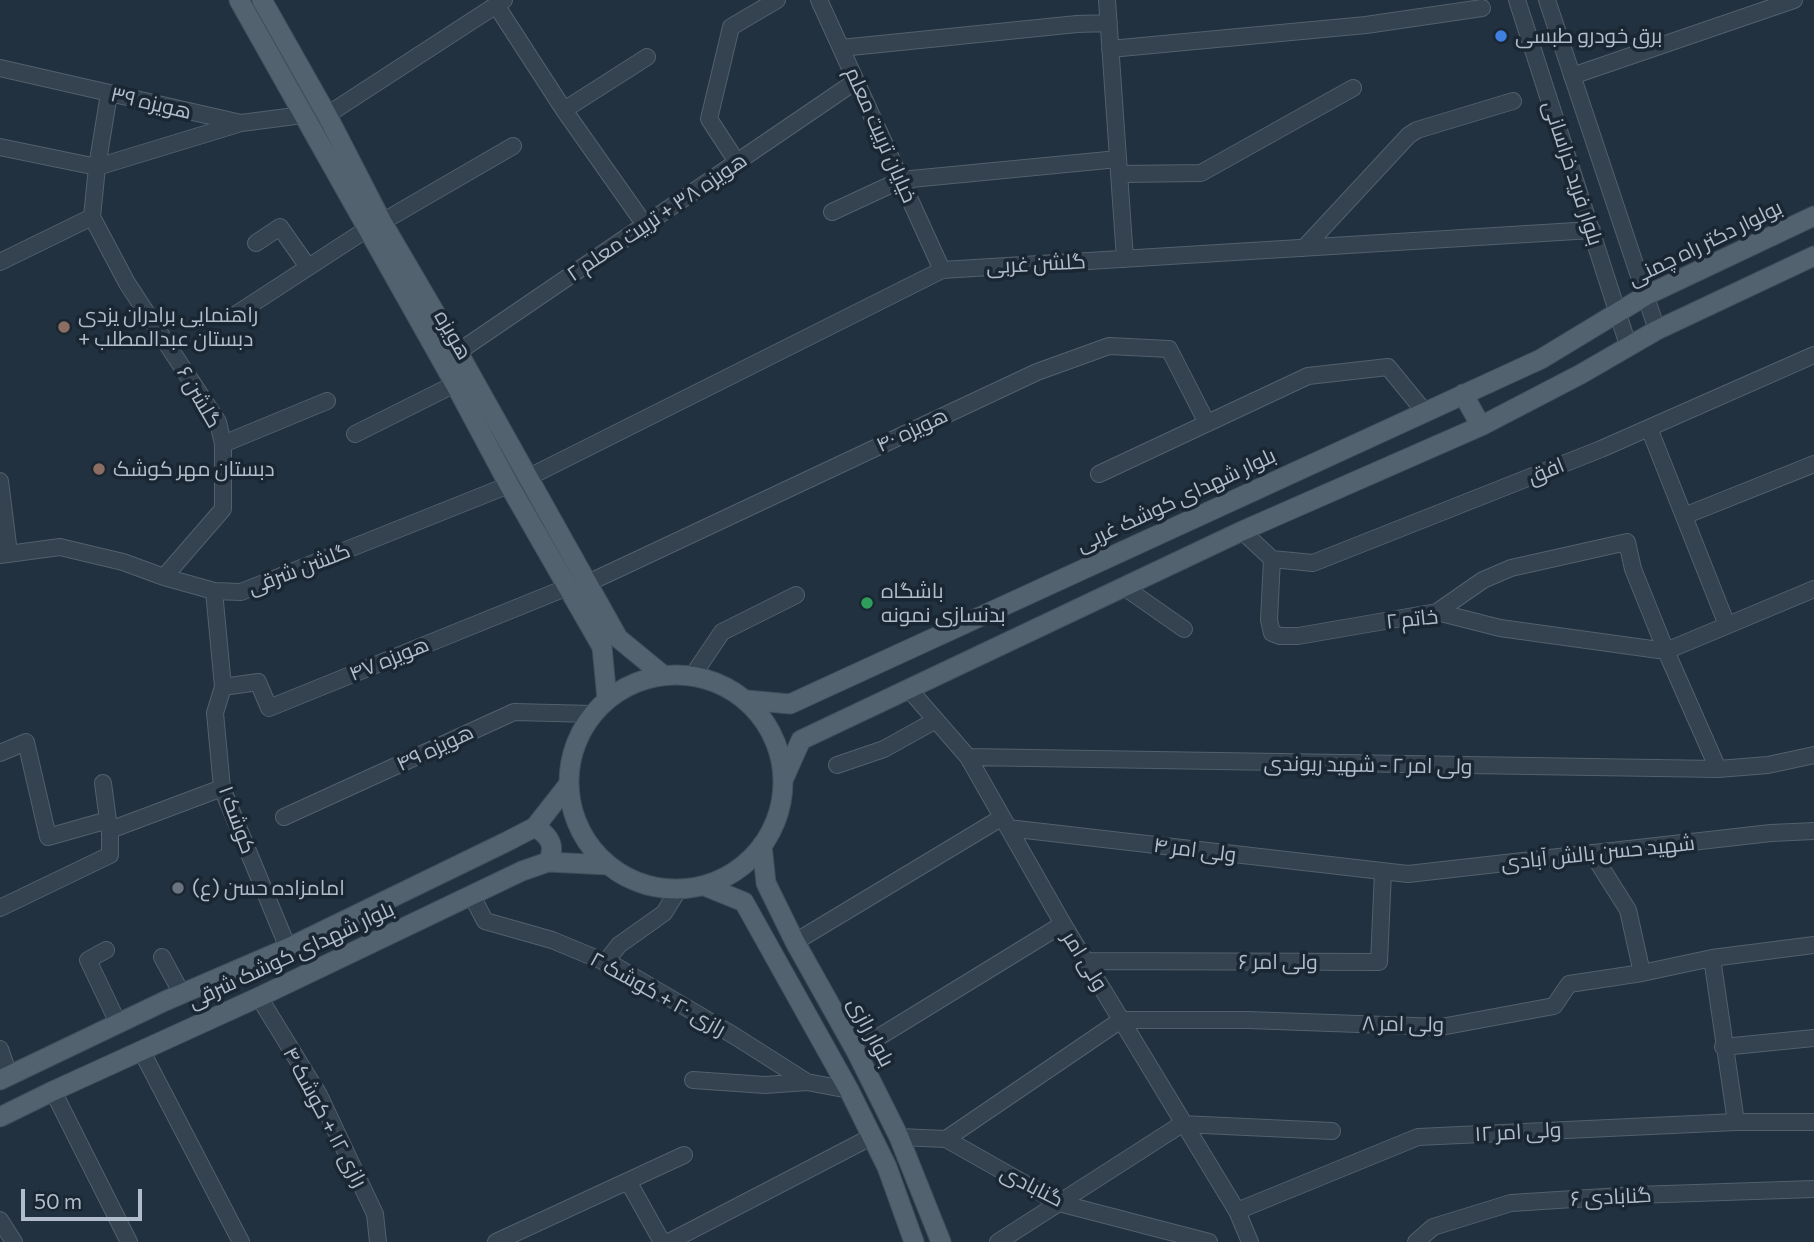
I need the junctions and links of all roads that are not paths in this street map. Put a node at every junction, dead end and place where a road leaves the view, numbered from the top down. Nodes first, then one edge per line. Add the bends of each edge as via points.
1 (239, 0) edge
2 (261, 0) edge
3 (777, 0) edge
4 (819, 0) edge
5 (1107, 0) edge
6 (1517, 0) edge
7 (1547, 0) edge
8 (1794, 0) edge
9 (500, 2) edge
10 (1482, 8) dead end
11 (1109, 23) junction
12 (841, 48) junction
13 (1110, 48) junction
14 (647, 57) dead end
15 (0, 68) edge
16 (1572, 76) junction
17 (856, 81) junction
18 (1353, 88) dead end
19 (110, 94) junction
20 (1513, 100) dead end
21 (564, 110) junction
22 (303, 115) junction
23 (327, 115) junction
24 (241, 123) junction
25 (1589, 130) junction
26 (1562, 137) junction
27 (513, 146) dead end
28 (0, 147) edge
29 (737, 162) junction
30 (97, 167) junction
31 (1119, 167) junction
32 (901, 180) junction
33 (832, 212) dead end
34 (1814, 216) edge
35 (92, 217) junction
36 (374, 225) junction
37 (645, 225) junction
38 (1592, 230) junction
39 (256, 243) dead end
40 (1304, 248) junction
41 (1814, 256) edge
42 (1125, 259) junction
43 (0, 262) edge
44 (308, 267) junction
45 (942, 270) junction
46 (1645, 296) junction
47 (1617, 312) junction
48 (235, 315) dead end
49 (1657, 330) junction
50 (1628, 345) junction
51 (458, 352) junction
52 (1814, 355) edge
53 (455, 384) junction
54 (1463, 394) junction
55 (327, 401) dead end
56 (1424, 411) junction
57 (1207, 423) junction
58 (1481, 426) junction
59 (1649, 428) junction
60 (355, 434) dead end
61 (223, 444) junction
62 (1814, 464) edge
63 (1099, 474) dead end
64 (528, 477) junction
65 (0, 481) edge
66 (509, 485) junction
67 (1, 499) edge
68 (1684, 516) junction
69 (1242, 531) junction
70 (4, 554) edge
71 (1272, 559) junction
72 (164, 578) junction
73 (588, 583) junction
74 (568, 587) junction
75 (1124, 587) junction
76 (1814, 589) edge
77 (214, 591) junction
78 (796, 595) dead end
79 (1437, 612) junction
80 (1727, 625) junction
81 (1184, 629) dead end
82 (1666, 651) junction
83 (663, 675) junction
84 (693, 675) junction
85 (223, 687) junction
86 (908, 688) junction
87 (607, 699) junction
88 (747, 700) junction
89 (593, 713) junction
90 (936, 720) junction
91 (0, 753) edge
92 (1814, 755) edge
93 (968, 757) junction
94 (837, 765) dead end
95 (1718, 769) junction
96 (784, 778) junction
97 (103, 783) dead end
98 (568, 785) junction
99 (222, 788) junction
100 (284, 817) dead end
101 (1004, 823) junction
102 (109, 825) junction
103 (535, 827) junction
104 (1814, 831) edge
105 (762, 845) junction
106 (1592, 853) junction
107 (548, 862) junction
108 (608, 865) junction
109 (1383, 872) junction
110 (708, 887) junction
111 (679, 889) junction
112 (472, 895) junction
113 (0, 908) edge
114 (1063, 924) junction
115 (795, 942) junction
116 (1814, 945) edge
117 (288, 948) junction
118 (106, 950) dead end
119 (162, 957) dead end
120 (1712, 958) junction
121 (1087, 961) junction
122 (605, 962) junction
123 (1642, 973) junction
124 (182, 994) junction
125 (259, 998) junction
126 (1121, 1020) junction
127 (118, 1023) junction
128 (1814, 1038) edge
129 (1723, 1047) junction
130 (0, 1049) edge
131 (141, 1050) junction
132 (856, 1051) junction
133 (5, 1078) edge
134 (692, 1080) dead end
135 (807, 1082) junction
136 (849, 1090) junction
137 (52, 1091) junction
138 (0, 1117) edge
139 (1736, 1122) junction
140 (1814, 1122) edge
141 (1182, 1124) junction
142 (1332, 1131) dead end
143 (871, 1137) junction
144 (899, 1137) junction
145 (946, 1139) junction
146 (684, 1155) dead end
147 (628, 1181) junction
148 (1814, 1189) edge
149 (1059, 1203) junction
150 (1237, 1211) junction
151 (0, 1220) edge
152 (14, 1242) edge
153 (129, 1242) edge
154 (241, 1242) edge
155 (378, 1242) edge
156 (496, 1242) edge
157 (662, 1242) edge
158 (669, 1242) edge
159 (914, 1242) edge
160 (941, 1242) edge
161 (998, 1242) edge
162 (1208, 1242) edge
163 (1250, 1242) edge
164 (1416, 1242) edge

1 - 22 main road, هویزه
2 - 23 main road, هویزه
3 - 29 street via 731,27 709,119
4 - 12 street, خیایان تربیت معلم
5 - 11 street
6 - 26 street, بلوار فرید خراسانی
7 - 16 street, بلوار فرید خراسانی
8 - 16 street
9 - 21 street
9 - 23 street
10 - 13 street via 1366,24
11 - 12 street
11 - 13 street
12 - 17 street, خیایان تربیت معلم
13 - 31 street
14 - 21 street
15 - 19 street, هویزه ۳۹
16 - 25 street, بلوار فرید خراسانی
17 - 29 street, هویزه ۳۸ + تربیت معلم ۲
17 - 32 street, خیایان تربیت معلم
18 - 31 street via 1201,173
19 - 24 street, هویزه ۳۹
19 - 30 street
20 - 40 street via 1409,135
21 - 37 street
22 - 24 street, هویزه ۳۹
22 - 36 main road, هویزه
23 - 36 main road, هویزه
24 - 30 street
25 - 26 street
25 - 46 street, بلوار فرید خراسانی
26 - 38 street, بلوار فرید خراسانی
27 - 36 street
28 - 30 street
29 - 37 street, هویزه ۳۸ + تربیت معلم ۲
30 - 35 street
31 - 32 street
31 - 42 street
32 - 33 street
32 - 45 street, خیایان تربیت معلم
34 - 46 main road, بولوار دکتر راه چمنی
35 - 43 street
35 - 61 street, گلشن ۶ via 127,283 218,422
36 - 44 street
36 - 51 main road, هویزه
36 - 53 main road, هویزه
37 - 51 street, هویزه ۳۸ + تربیت معلم ۲
38 - 40 street, گلشن غربی
38 - 47 street, بلوار فرید خراسانی
39 - 44 street via 280,227
40 - 42 street, گلشن غربی
41 - 49 main road
42 - 45 street, گلشن غربی
44 - 48 street
45 - 64 street, گلشن غربی
46 - 47 main road, بولوار دکتر راه چمنی
46 - 49 street, بلوار فرید خراسانی
47 - 50 street, بلوار فرید خراسانی
47 - 54 main road, بلوار شهدای کوشک غربی via 1541,359
49 - 50 main road
50 - 58 main road
51 - 64 main road, هویزه
52 - 59 street, افق
53 - 60 street
53 - 66 main road, هویزه
54 - 56 main road, بلوار شهدای کوشک غربی
54 - 58 main road
55 - 61 street
56 - 57 street via 1388,367 1308,376
56 - 88 main road, بلوار شهدای کوشک غربی via 790,704
57 - 63 street
57 - 73 street, هویزه ۴۰ via 1169,349 1109,346 1037,372
58 - 69 main road
59 - 68 street
59 - 71 street, افق via 1313,563
61 - 72 street, گلشن ۶ via 223,509
62 - 68 street
64 - 73 main road, هویزه
65 - 67 street
66 - 74 main road, هویزه
66 - 77 street, گلشن شرقی via 241,592
67 - 70 street
68 - 80 street
69 - 71 street
69 - 75 main road
70 - 72 street, گلشن شرقی via 60,547 123,562
71 - 79 street, خاتم ۲ via 1269,620 1272,633 1280,636
72 - 77 street, گلشن شرقی
73 - 83 main road, هویزه via 618,638
74 - 85 street, هویزه ۴۷ via 269,708 258,682
74 - 87 main road, هویزه via 602,647
75 - 81 street
75 - 86 main road
76 - 80 street
77 - 85 street, کوشک ۱
78 - 84 street via 722,632
79 - 82 street, خاتم ۲ via 1500,628
79 - 82 street via 1483,580 1511,568 1627,542
80 - 82 street
82 - 95 street
83 - 84 main road
83 - 87 main road via 639,681
84 - 88 main road via 722,684
85 - 99 street, کوشک ۱ via 215,713
86 - 90 street, ولی امر
86 - 96 main road via 800,740
87 - 89 main road
88 - 96 main road via 774,735
89 - 98 main road via 579,737
89 - 100 street, هویزه ۴۹ via 514,712
90 - 93 street, ولی امر
90 - 94 street via 884,749
91 - 102 street via 26,742 48,837
92 - 95 street, ولی امر ۲ - شهید ریوندی
93 - 95 street, ولی امر ۲ - شهید ریوندی
93 - 101 street, ولی امر
96 - 105 main road via 779,813
97 - 102 street
98 - 103 main road, بلوار شهدای کوشک شرقی
98 - 108 main road via 575,819
99 - 102 street
99 - 117 street, کوشک ۱
101 - 109 street, ولی امر ۴
101 - 114 street, ولی امر
101 - 115 street
102 - 113 street via 110,855
103 - 107 main road via 551,841 553,852
103 - 117 main road, بلوار شهدای کوشک شرقی
104 - 106 street, شهید حسن بالش آبادی
105 - 110 main road via 742,866
105 - 115 main road, بلوار رازی via 766,883
106 - 109 street, شهید حسن بالش آبادی via 1408,874
106 - 123 street via 1628,910
107 - 108 main road, بلوار شهدای کوشک شرقی
107 - 112 main road, بلوار شهدای کوشک شرقی
108 - 111 main road via 642,883
109 - 121 street, ولی امر ۶ via 1379,962
110 - 111 main road
110 - 136 main road via 744,902
111 - 122 street via 664,913 619,945
112 - 122 street, رازی ۲۰ + کوشک ۲ via 485,920
112 - 125 main road, بلوار شهدای کوشک شرقی
114 - 121 street, ولی امر
114 - 132 street
115 - 132 main road, بلوار رازی
116 - 120 street, ولی امر ۸
117 - 124 main road, بلوار شهدای کوشک شرقی
118 - 127 street via 88,960
119 - 124 street
120 - 123 street, ولی امر ۸
120 - 129 street
121 - 126 street, ولی امر
122 - 135 street, رازی ۲۰ + کوشک ۲
123 - 126 street, ولی امر ۸ via 1569,984 1554,1006 1441,1027
124 - 127 main road, بلوار شهدای کوشک شرقی
125 - 131 main road, بلوار شهدای کوشک شرقی
125 - 155 street, رازی ۱۲ + کوشک ۴ via 319,1095 375,1214
126 - 141 street, ولی امر
126 - 145 street
127 - 133 main road, بلوار شهدای کوشک شرقی
128 - 129 street
129 - 139 street
130 - 133 street
131 - 137 main road, بلوار شهدای کوشک شرقی
131 - 154 street
132 - 144 main road, بلوار رازی
134 - 135 street via 765,1085
135 - 136 street, رازی ۲۰ + کوشک ۲
136 - 143 main road
137 - 138 main road, بلوار شهدای کوشک شرقی
137 - 153 street
139 - 140 street, ولی امر ۱۲
139 - 150 street, ولی امر ۱۲ via 1418,1137
141 - 142 street
141 - 149 street
141 - 150 street, ولی امر
143 - 158 street
143 - 159 main road
144 - 145 street, گنابادی
144 - 160 main road, بلوار رازی
145 - 149 street, گنابادی
146 - 147 street
147 - 156 street
147 - 157 street
148 - 164 street, گنابادی ۶ via 1511,1203 1433,1227
149 - 161 street
149 - 162 street, گنابادی
150 - 163 street, ولی امر
151 - 152 street

